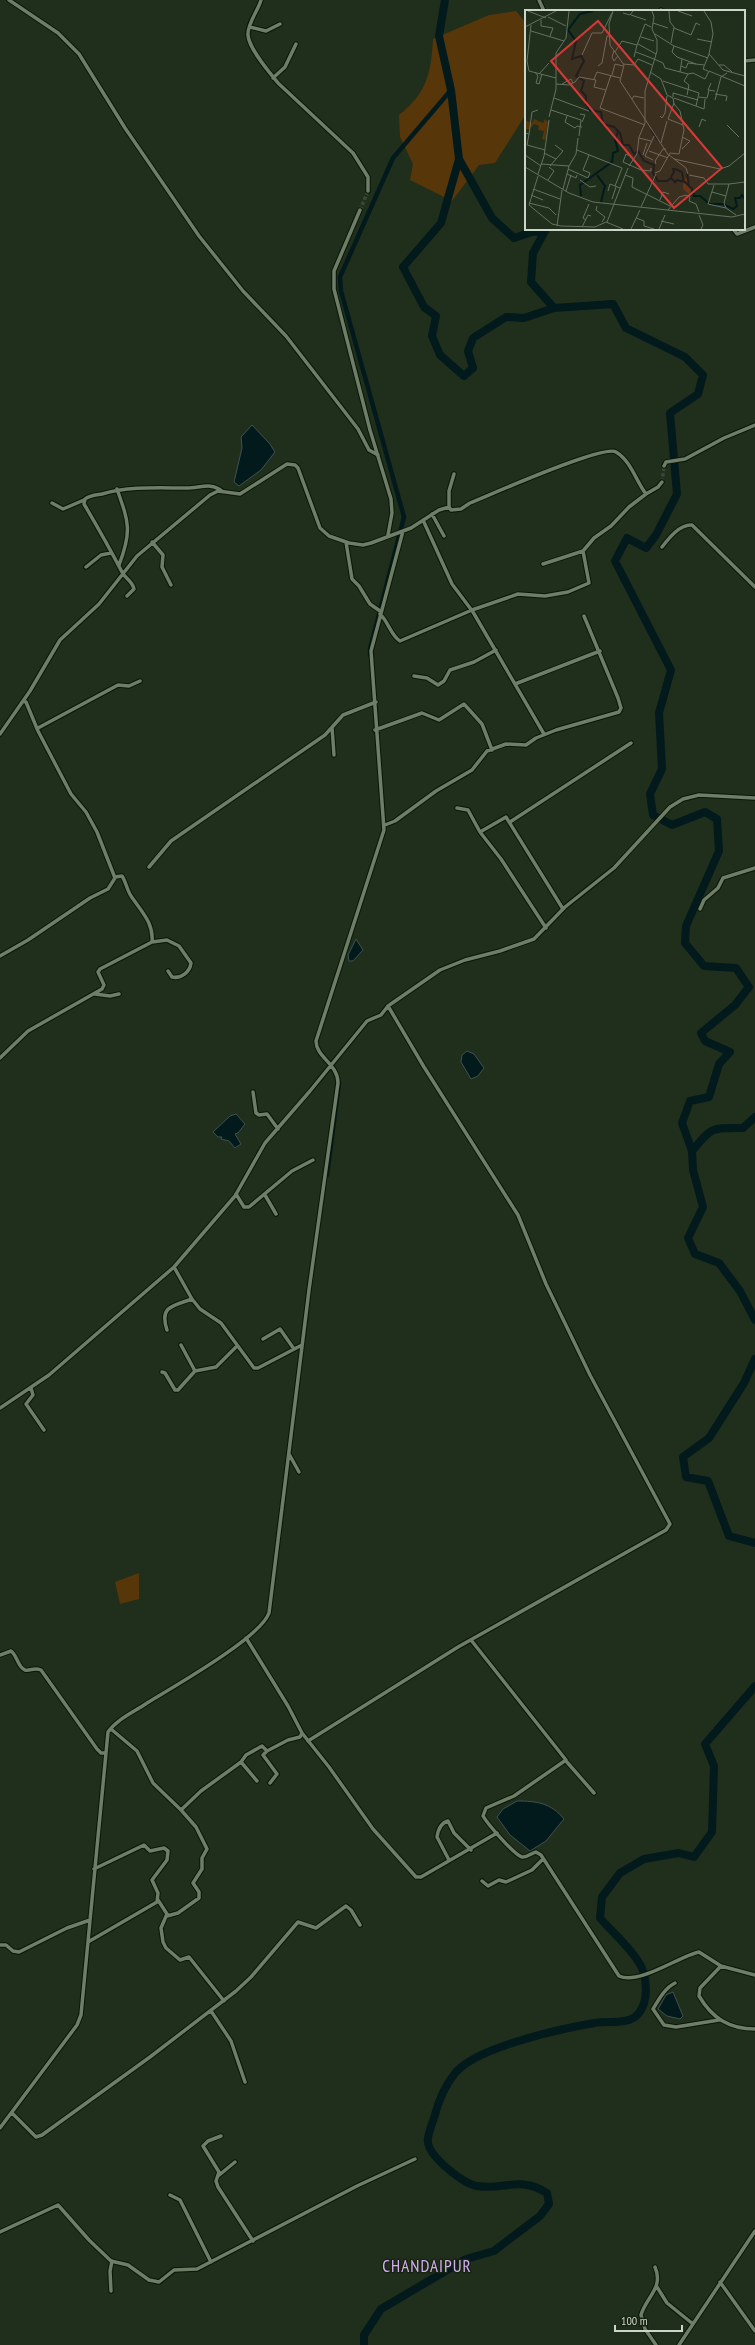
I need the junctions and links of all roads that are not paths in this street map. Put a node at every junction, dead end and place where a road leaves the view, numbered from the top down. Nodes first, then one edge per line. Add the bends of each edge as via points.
1 (9, 0) edge
2 (261, 0) edge
3 (539, 0) edge
4 (544, 10) edge
5 (280, 24) dead end
6 (250, 27) junction
7 (296, 44) dead end
8 (274, 78) junction
9 (368, 192) tunnel mouth
10 (360, 210) tunnel mouth
11 (755, 227) edge
12 (734, 230) edge
13 (755, 425) edge
14 (378, 455) junction
15 (664, 466) dead end
16 (454, 474) dead end
17 (662, 482) dead end
18 (117, 489) junction
19 (223, 491) junction
20 (646, 494) junction
21 (84, 500) junction
22 (52, 503) dead end
23 (449, 507) junction
24 (432, 514) junction
25 (423, 520) junction
26 (402, 531) junction
27 (389, 535) junction
28 (444, 536) dead end
29 (152, 542) junction
30 (346, 542) junction
31 (662, 547) dead end
32 (583, 551) junction
33 (111, 553) junction
34 (543, 564) dead end
35 (119, 565) junction
36 (86, 567) dead end
37 (122, 573) junction
38 (171, 585) dead end
39 (755, 587) edge
40 (127, 596) dead end
41 (472, 610) junction
42 (378, 611) junction
43 (584, 616) dead end
44 (496, 650) junction
45 (600, 651) junction
46 (414, 676) dead end
47 (140, 681) dead end
48 (515, 684) junction
49 (23, 701) junction
50 (373, 703) junction
51 (332, 726) junction
52 (38, 728) junction
53 (375, 730) junction
54 (0, 734) edge
55 (544, 734) junction
56 (631, 743) dead end
57 (492, 750) junction
58 (334, 756) dead end
59 (755, 800) edge
60 (457, 808) dead end
61 (510, 822) junction
62 (384, 826) junction
63 (480, 832) junction
64 (149, 867) dead end
65 (755, 868) edge
66 (115, 877) junction
67 (563, 909) junction
68 (700, 910) dead end
69 (546, 928) junction
70 (152, 942) junction
71 (0, 956) edge
72 (168, 972) dead end
73 (95, 994) junction
74 (119, 994) dead end
75 (388, 1006) junction
76 (0, 1058) edge
77 (332, 1065) junction
78 (253, 1092) dead end
79 (278, 1129) junction
80 (313, 1160) dead end
81 (236, 1194) junction
82 (265, 1194) junction
83 (276, 1214) dead end
84 (174, 1267) junction
85 (192, 1300) junction
86 (167, 1330) dead end
87 (263, 1339) dead end
88 (181, 1344) dead end
89 (298, 1346) junction
90 (236, 1347) junction
91 (195, 1371) junction
92 (162, 1372) dead end
93 (32, 1388) junction
94 (0, 1408) edge
95 (44, 1430) dead end
96 (289, 1453) junction
97 (300, 1472) dead end
98 (246, 1638) junction
99 (471, 1640) junction
100 (0, 1655) edge
101 (111, 1729) junction
102 (302, 1733) junction
103 (308, 1741) junction
104 (267, 1751) junction
105 (104, 1753) junction
106 (566, 1761) junction
107 (240, 1762) junction
108 (257, 1781) dead end
109 (270, 1783) dead end
110 (594, 1793) dead end
111 (181, 1810) junction
112 (497, 1833) junction
113 (471, 1850) junction
114 (543, 1859) junction
115 (449, 1860) junction
116 (94, 1869) junction
117 (482, 1881) dead end
118 (158, 1900) junction
119 (167, 1916) junction
120 (87, 1920) junction
121 (360, 1925) dead end
122 (88, 1942) junction
123 (2, 1944) edge
124 (721, 1966) junction
125 (755, 1975) edge
126 (675, 1983) dead end
127 (224, 2001) junction
128 (211, 2011) junction
129 (719, 2020) junction
130 (755, 2029) edge
131 (245, 2082) dead end
132 (12, 2113) junction
133 (0, 2128) edge
134 (221, 2136) dead end
135 (415, 2159) dead end
136 (235, 2162) dead end
137 (217, 2177) junction
138 (170, 2195) dead end
139 (755, 2231) edge
140 (0, 2232) edge
141 (252, 2241) junction
142 (112, 2261) junction
143 (211, 2262) junction
144 (655, 2267) dead end
145 (720, 2282) junction
146 (657, 2287) junction
147 (111, 2291) dead end
148 (693, 2324) junction
149 (755, 2331) edge
150 (656, 2345) edge
151 (679, 2345) edge

1 - 14 street via 58,33 79,54 129,135 199,236 243,291 286,336 358,429 368,450
2 - 6 street
3 - 4 street
5 - 6 street via 266,31
6 - 8 street via 248,36 251,44
7 - 8 street via 283,70
8 - 9 street via 353,153 368,177
10 - 14 street via 334,271 334,289
11 - 12 street via 737,234
13 - 15 street via 681,460 665,462
14 - 27 street via 392,506
16 - 23 street via 448,491
17 - 20 street
18 - 19 street via 187,488 206,485 218,487
18 - 21 street
18 - 35 street via 126,514 129,534
19 - 29 street via 210,495
19 - 30 street via 240,494 287,464 295,465 300,472 320,528 329,536
20 - 23 street via 624,460 616,452 609,450 557,467 461,509 451,510
20 - 32 street via 594,538
21 - 22 street via 63,509
21 - 33 street
23 - 24 street
24 - 25 street
24 - 28 street
25 - 26 street
25 - 41 street via 452,584
26 - 27 street
26 - 42 street
27 - 30 street via 363,544
29 - 37 street
29 - 38 street via 163,555 162,567
30 - 42 street via 352,579 368,602
31 - 39 street via 676,531 692,525
32 - 34 street
32 - 41 street via 590,580 585,586 545,596 523,593
33 - 35 street
33 - 36 street via 101,555
35 - 37 street
37 - 40 street via 134,587
37 - 49 street via 99,604 55,646
41 - 42 street via 400,641
41 - 44 street
42 - 50 street via 371,652
43 - 45 street
44 - 46 street via 474,662 450,670 444,681 438,685 427,678
44 - 48 street
45 - 48 street
45 - 55 street via 621,710 604,718
47 - 52 street via 129,686 118,685
48 - 55 street
49 - 52 street via 26,702
49 - 54 street
50 - 51 street via 343,715
50 - 53 street
51 - 58 street
51 - 64 street via 325,735 172,841
52 - 66 street via 71,794 86,812 97,832
53 - 57 street via 422,713 439,720 464,704 482,724
53 - 62 street
55 - 57 street via 526,745 511,743
56 - 61 street
57 - 62 street via 485,753 472,770
59 - 67 street via 698,795 683,799 670,807 614,868
60 - 63 street via 468,810
61 - 63 street via 504,816
61 - 67 street
62 - 77 street via 316,1041 318,1050
63 - 69 street via 501,859
65 - 68 street via 722,878 718,888 704,900
66 - 70 street via 122,876 131,896 148,918 153,935
66 - 71 street via 114,883 108,889
67 - 69 street
69 - 75 street via 527,942 440,970
70 - 72 street via 171,941 190,960 190,969 183,975 174,978
70 - 73 street via 100,969 98,972 104,987
73 - 74 street
73 - 76 street via 28,1031
75 - 77 street via 382,1015 363,1025
75 - 99 street via 518,1215 546,1284 590,1375 670,1524 666,1530
77 - 79 street
77 - 89 street via 337,1073 338,1083
78 - 79 street via 256,1113 267,1114
79 - 81 street via 259,1151
80 - 82 street via 292,1171
81 - 82 street via 246,1208
81 - 84 street
82 - 83 street
84 - 85 street
84 - 93 street
85 - 86 street via 173,1306 165,1312 163,1317
85 - 90 street via 203,1311 222,1323
87 - 89 street via 280,1329
88 - 91 street
89 - 90 street via 255,1369 241,1349
89 - 96 street
90 - 91 street via 216,1367
91 - 92 street via 178,1390 175,1390
93 - 94 street
93 - 95 street via 33,1395 26,1404
96 - 97 street
96 - 98 street via 269,1613
98 - 101 street
98 - 102 street
99 - 103 street
99 - 106 street
100 - 105 street via 11,1651 22,1668 41,1670
101 - 105 street
101 - 111 street via 137,1751 153,1783
102 - 103 street
102 - 104 street via 297,1739 288,1740
103 - 115 street via 329,1766 373,1829 414,1875 421,1877
104 - 107 street via 262,1746 246,1755
104 - 109 street via 263,1755 276,1771
105 - 116 street
106 - 110 street
106 - 112 street via 514,1796 486,1808 483,1816
107 - 108 street
107 - 111 street via 201,1790
111 - 119 street via 196,1827 207,1849 202,1858 202,1869 193,1883 199,1892 199,1898 178,1913
112 - 113 street
112 - 114 street via 519,1855 526,1857 536,1852
113 - 115 street
113 - 115 street via 446,1821 440,1827 437,1837
114 - 117 street via 532,1870 506,1882 500,1880 488,1886
114 - 124 street via 586,1922 616,1974 625,1978 649,1973 699,1952
116 - 118 street via 144,1845 150,1851 165,1848 168,1851 168,1859 152,1880 158,1893
116 - 120 street
118 - 119 street
118 - 122 street
119 - 127 street via 161,1928 165,1946 180,1960 189,1957
120 - 122 street
120 - 123 street via 19,1952
121 - 127 street via 346,1906 316,1928 298,1922 251,1977
122 - 132 street via 80,2021
124 - 125 street
124 - 129 street via 698,1993 705,2007
126 - 129 street via 670,1985 653,2009 664,2025 676,2027
127 - 128 street
128 - 131 street via 231,2041
128 - 132 street via 42,2135 31,2135
129 - 130 street via 740,2028
132 - 133 street
134 - 137 street via 203,2145 219,2172
135 - 141 street
136 - 137 street
137 - 141 street via 218,2187
138 - 143 street via 180,2200
139 - 145 street
140 - 142 street via 58,2205
141 - 143 street
142 - 143 street via 128,2265 155,2282 162,2280 174,2270 191,2271
142 - 147 street
144 - 146 street
145 - 148 street
145 - 149 street
146 - 148 street via 667,2303
146 - 150 street via 641,2315 645,2329
148 - 151 street

